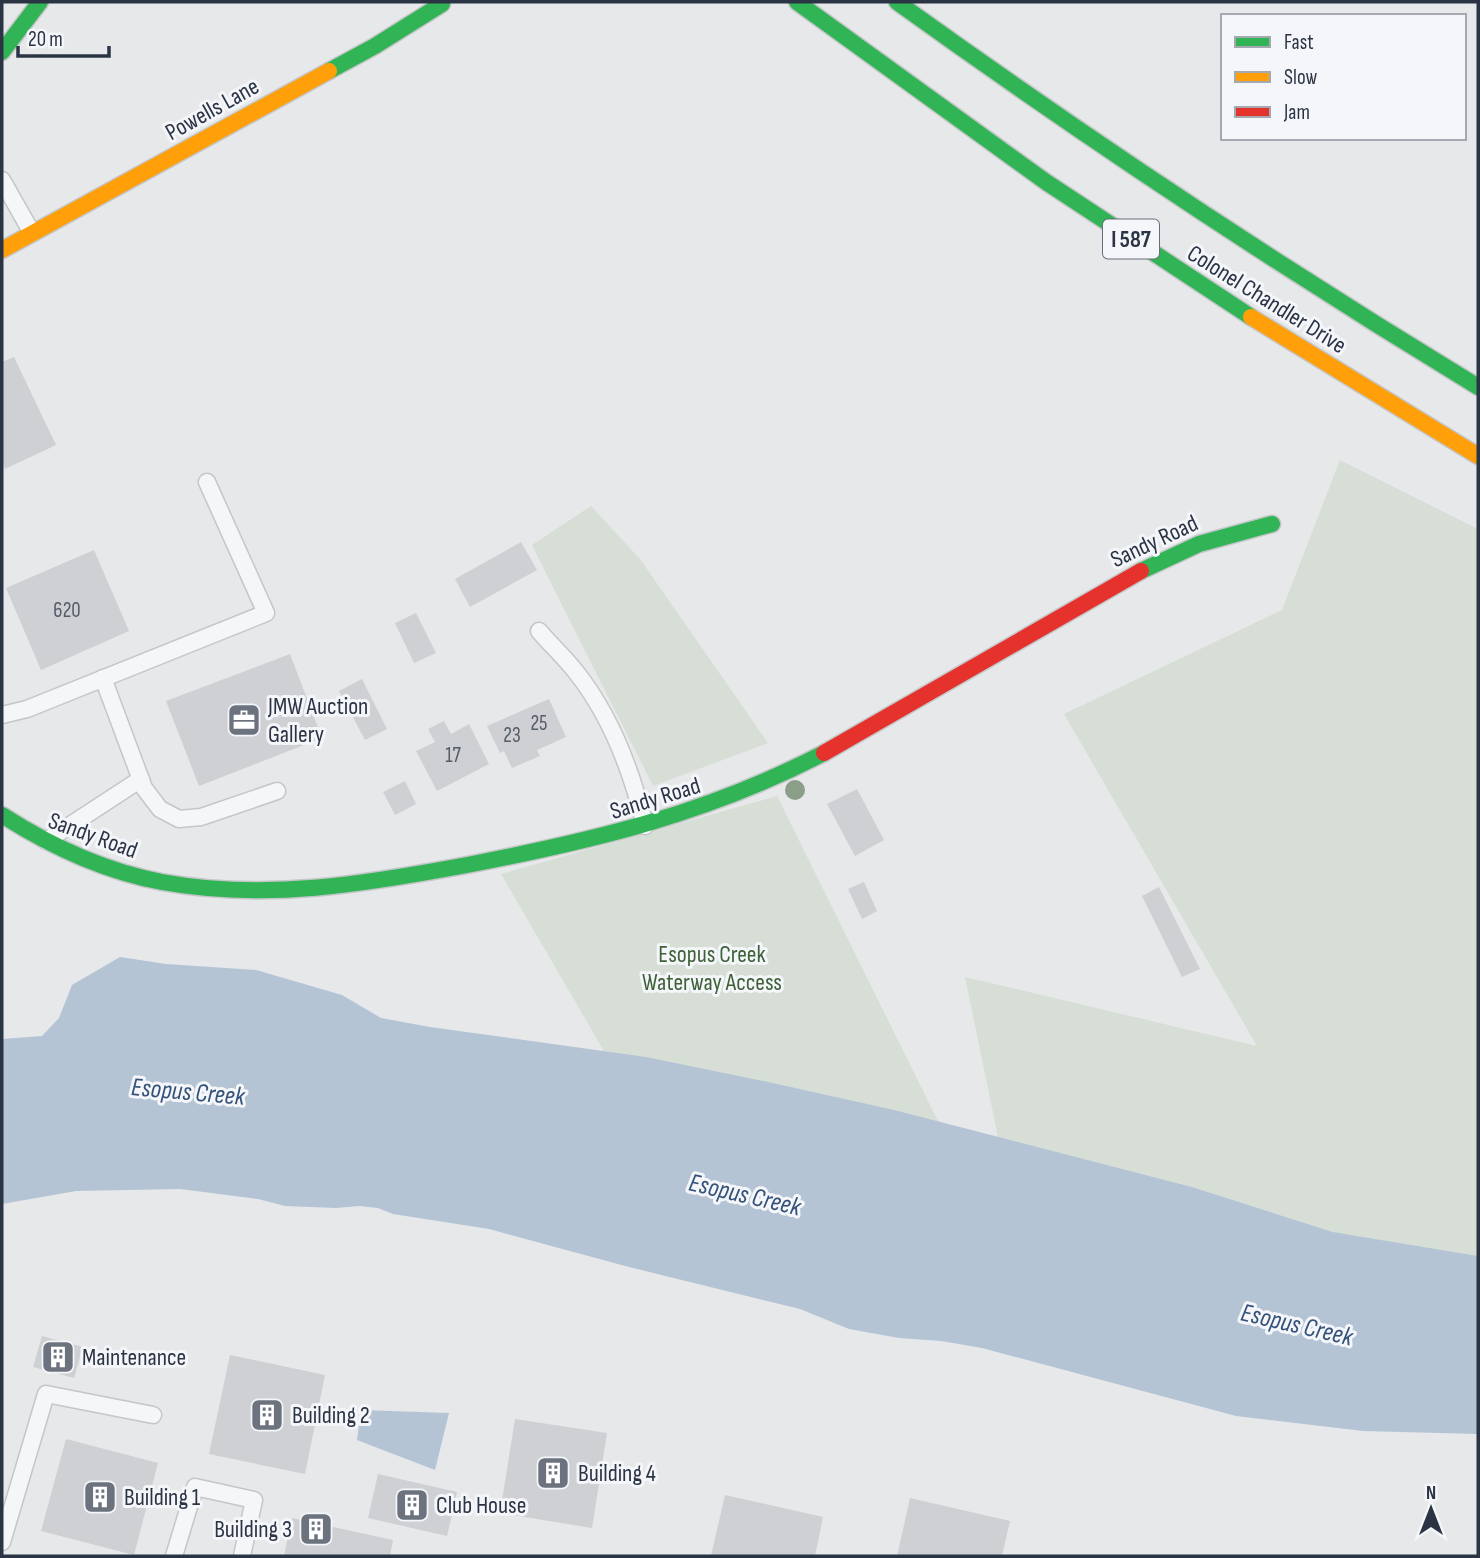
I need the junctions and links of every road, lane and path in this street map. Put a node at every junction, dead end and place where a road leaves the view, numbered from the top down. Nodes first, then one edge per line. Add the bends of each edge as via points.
1 (40, 2) edge
2 (797, 2) edge
3 (897, 2) edge
4 (442, 4) dead end
5 (2, 52) edge
6 (2, 180) edge
7 (32, 233) junction
8 (2, 250) edge
9 (1478, 387) edge
10 (1478, 456) edge
11 (207, 482) dead end
12 (1272, 524) dead end
13 (539, 631) dead end
14 (103, 678) junction
15 (2, 715) edge
16 (141, 779) junction
17 (277, 791) dead end
18 (2, 815) edge
19 (645, 826) junction
20 (44, 842) junction
21 (153, 1415) dead end
22 (2, 1542) edge
23 (174, 1556) edge
24 (242, 1556) edge

1 - 5 main road
2 - 10 main road, Colonel Chandler Drive / I 587 via 1096,216
3 - 9 main road, Colonel Chandler Drive / I 587 via 1130,166
4 - 7 main road, Powells Lane via 375,46
6 - 7 lane
7 - 8 main road, Powells Lane
11 - 14 lane via 266,613
12 - 19 main road, Sandy Road via 1216,537 1156,562 816,759 701,809
13 - 19 lane via 576,672 600,708 636,790
14 - 15 lane
14 - 16 lane
16 - 17 lane via 160,810 179,819 201,817
16 - 20 lane
18 - 20 main road, Sandy Road
19 - 20 main road, Sandy Road via 389,880 278,891 169,882 118,871
21 - 22 lane via 46,1394
23 - 24 lane via 195,1487 254,1500

